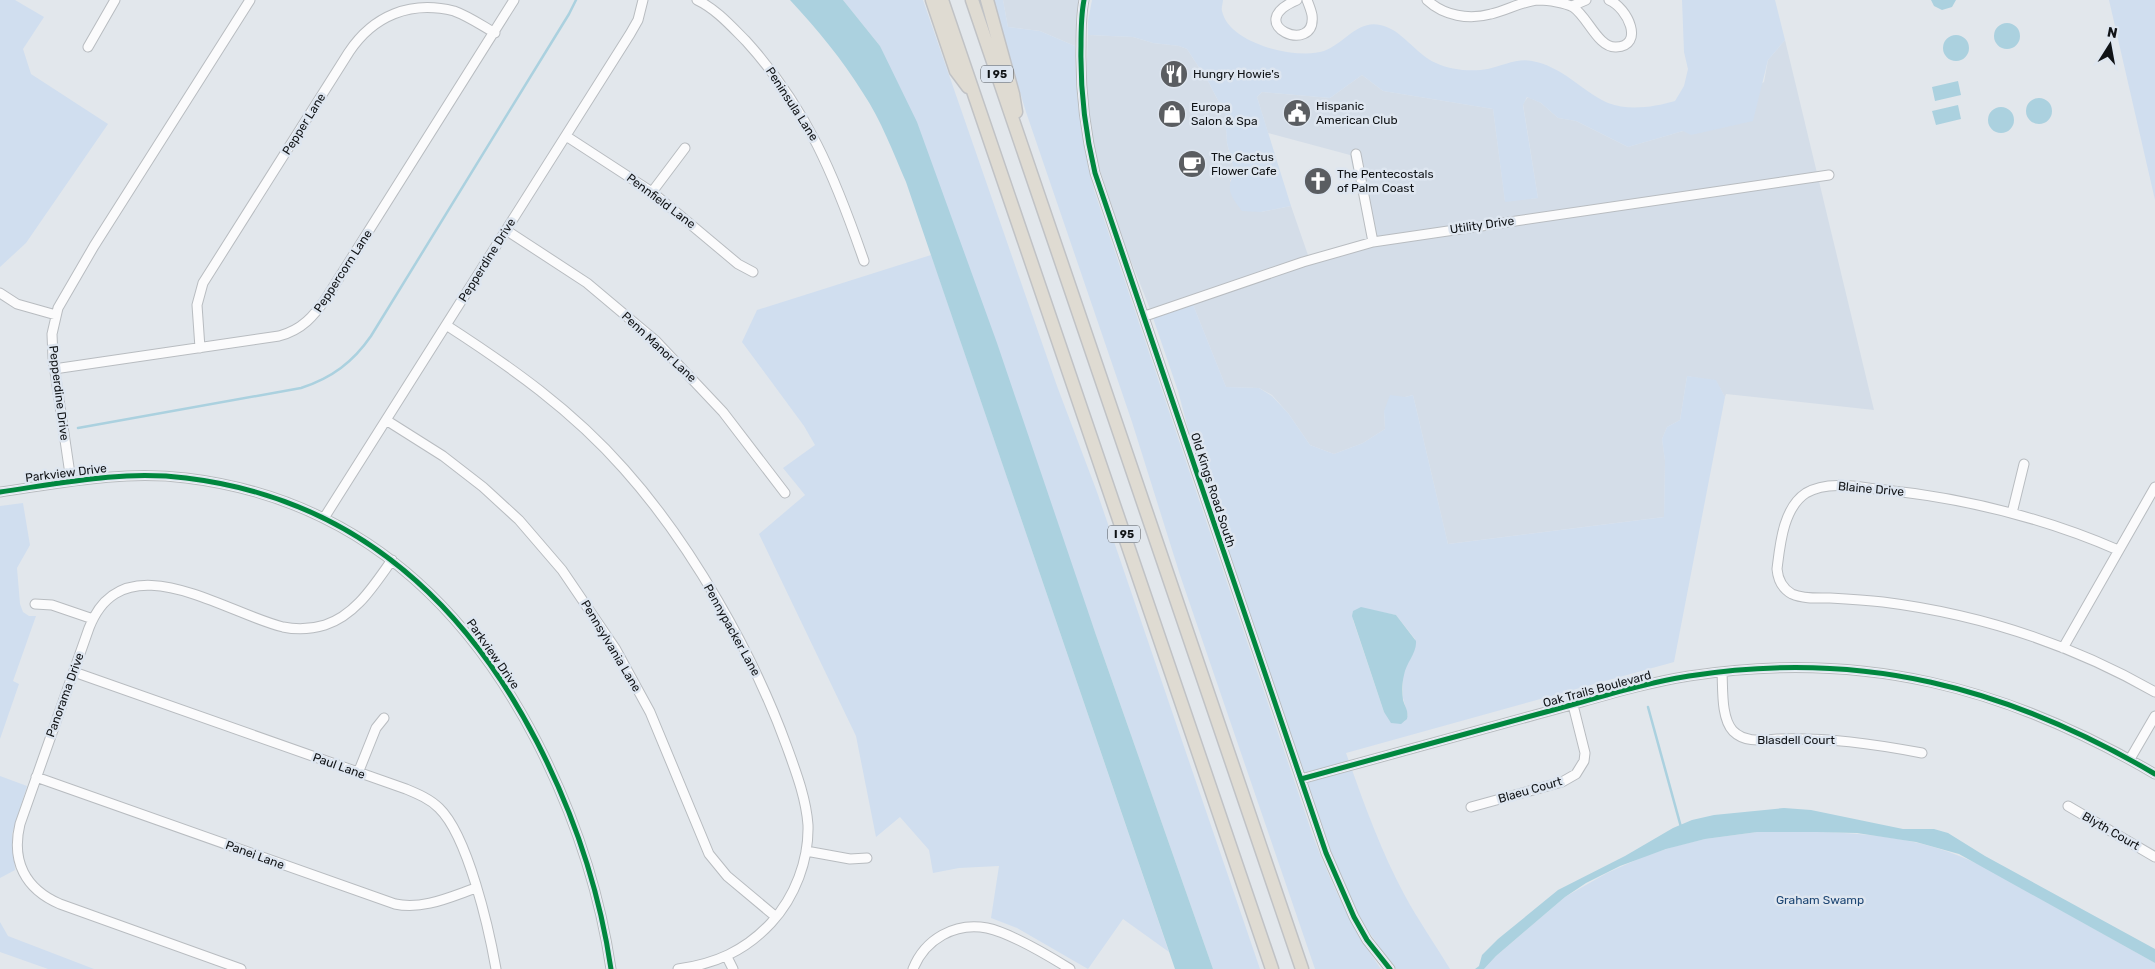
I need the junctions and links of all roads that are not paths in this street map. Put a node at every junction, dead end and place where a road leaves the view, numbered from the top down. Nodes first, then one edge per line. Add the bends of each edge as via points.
1 (115, 0) edge
2 (250, 0) edge
3 (514, 0) edge
4 (643, 0) edge
5 (697, 0) edge
6 (932, 0) edge
7 (942, 0) edge
8 (972, 0) edge
9 (987, 0) edge
10 (1084, 0) edge
11 (1296, 0) edge
12 (1307, 0) edge
13 (1427, 0) edge
14 (1541, 0) edge
15 (1586, 0) edge
16 (1609, 0) edge
17 (1572, 6) junction
18 (494, 33) junction
19 (88, 47) dead end
20 (976, 99) junction
21 (566, 136) junction
22 (685, 148) dead end
23 (1022, 148) junction
24 (1356, 154) dead end
25 (1829, 175) dead end
26 (652, 192) junction
27 (506, 230) junction
28 (1373, 242) junction
29 (864, 261) dead end
30 (753, 272) dead end
31 (0, 293) edge
32 (56, 314) junction
33 (1145, 316) junction
34 (446, 325) junction
35 (200, 348) junction
36 (54, 369) junction
37 (386, 420) junction
38 (2024, 464) dead end
39 (71, 481) junction
40 (2155, 487) edge
41 (0, 492) edge
42 (785, 493) dead end
43 (2012, 513) junction
44 (324, 518) junction
45 (2118, 550) junction
46 (392, 560) junction
47 (35, 604) dead end
48 (93, 619) junction
49 (2063, 648) junction
50 (74, 672) junction
51 (1722, 672) junction
52 (2155, 692) edge
53 (1573, 705) junction
54 (2155, 716) edge
55 (384, 718) dead end
56 (1922, 753) dead end
57 (2130, 759) junction
58 (358, 773) junction
59 (2155, 774) edge
60 (36, 777) junction
61 (1301, 779) junction
62 (2068, 806) dead end
63 (1471, 807) dead end
64 (806, 852) junction
65 (2155, 856) edge
66 (866, 858) dead end
67 (476, 888) junction
68 (776, 917) junction
69 (726, 957) junction
70 (241, 969) edge
71 (496, 969) edge
72 (611, 969) edge
73 (678, 969) edge
74 (733, 969) edge
75 (913, 969) edge
76 (1070, 969) edge
77 (1272, 969) edge
78 (1302, 969) edge
79 (1390, 969) edge

1 - 19 street
2 - 32 street, Pepperdine Drive via 72,280
3 - 18 street, Peppercorn Lane
4 - 21 street, Pepperdine Drive via 634,28
5 - 29 street, Peninsula Lane via 713,9 741,36 796,106 831,170
6 - 20 highway via 956,72
7 - 20 highway, I 95
8 - 23 highway, I 95
9 - 23 highway via 1013,94
10 - 33 street, Old Kings Road South via 1081,21 1082,106 1088,142 1106,207
11 - 12 street via 1284,6 1276,20 1277,27 1291,36 1307,32 1311,25
13 - 14 street via 1447,12 1469,17
14 - 17 street
15 - 17 street
16 - 17 street via 1625,12 1632,27 1626,43 1616,48 1605,45 1588,21
18 - 35 street, Peppercorn Lane via 311,318 285,334
18 - 35 street, Pepper Lane via 452,10 422,6 387,14 364,32 203,283 197,305
20 - 77 highway, I 95
21 - 26 street, Pennfield Lane
21 - 27 street, Pepperdine Drive
22 - 26 street
23 - 78 highway, I 95
24 - 28 street
25 - 28 street, Utility Drive
26 - 30 street, Pennfield Lane via 738,264
27 - 34 street, Pepperdine Drive
27 - 42 street, Penn Manor Lane via 587,283 656,341 723,412
28 - 33 street, Utility Drive via 1303,262
31 - 32 street via 17,304
32 - 36 street, Pepperdine Drive via 52,340
33 - 61 street, Old Kings Road South
34 - 37 street, Pepperdine Drive
34 - 64 street, Pennypacker Lane via 564,408 616,460 670,526 728,620 779,726 804,802 808,825
35 - 36 street, Peppercorn Lane
36 - 39 street, Pepperdine Drive
37 - 44 street, Pepperdine Drive
37 - 68 street, Pennsylvania Lane via 443,456 483,487 524,525 562,570 614,648 650,712 709,854 731,880
38 - 43 street
39 - 41 street, Parkview Drive
39 - 44 street, Parkview Drive via 144,476 209,481 260,493
40 - 45 street
43 - 45 street, Blaine Drive
43 - 49 street, Blaine Drive via 1903,492 1843,486 1820,488 1801,496 1789,513 1778,577 1786,589 1798,596 1865,600 1940,612 2002,627
44 - 46 street, Parkview Drive
45 - 49 street
46 - 48 street, Panorama Drive via 354,608 340,618 318,626 284,627 156,584 121,591 104,604
46 - 72 street, Parkview Drive via 429,591 465,631 527,722 562,794 586,856
47 - 48 street via 52,605
48 - 50 street, Panorama Drive
49 - 52 street, Blaine Drive
50 - 58 street, Paul Lane
50 - 60 street, Panorama Drive
51 - 53 street, Oak Trails Boulevard via 1668,680
51 - 56 street, Blasdell Court via 1727,720 1742,738 1848,741
51 - 57 street, Oak Trails Boulevard via 1827,669 1942,684 2000,700 2046,718
53 - 61 street, Oak Trails Boulevard
53 - 63 street, Blaeu Court via 1585,753 1576,774 1562,782
54 - 57 street
55 - 58 street via 376,728
57 - 59 street, Oak Trails Boulevard
58 - 67 street, Paul Lane via 414,793 440,808 454,828
60 - 67 street, Panei Lane via 395,904 424,905
60 - 70 street, Panorama Drive via 20,824 17,846 22,870 38,893 68,908
61 - 79 street, Old Kings Road South via 1326,853 1354,918 1366,940
62 - 65 street, Blyth Court
64 - 66 street via 850,859
64 - 68 street, Pennypacker Lane via 796,884
67 - 71 street, Paul Lane
68 - 69 street, Pennypacker Lane via 749,943
69 - 73 street, Pennypacker Lane
69 - 74 street
75 - 76 street via 923,951 940,936 978,927 1006,935

